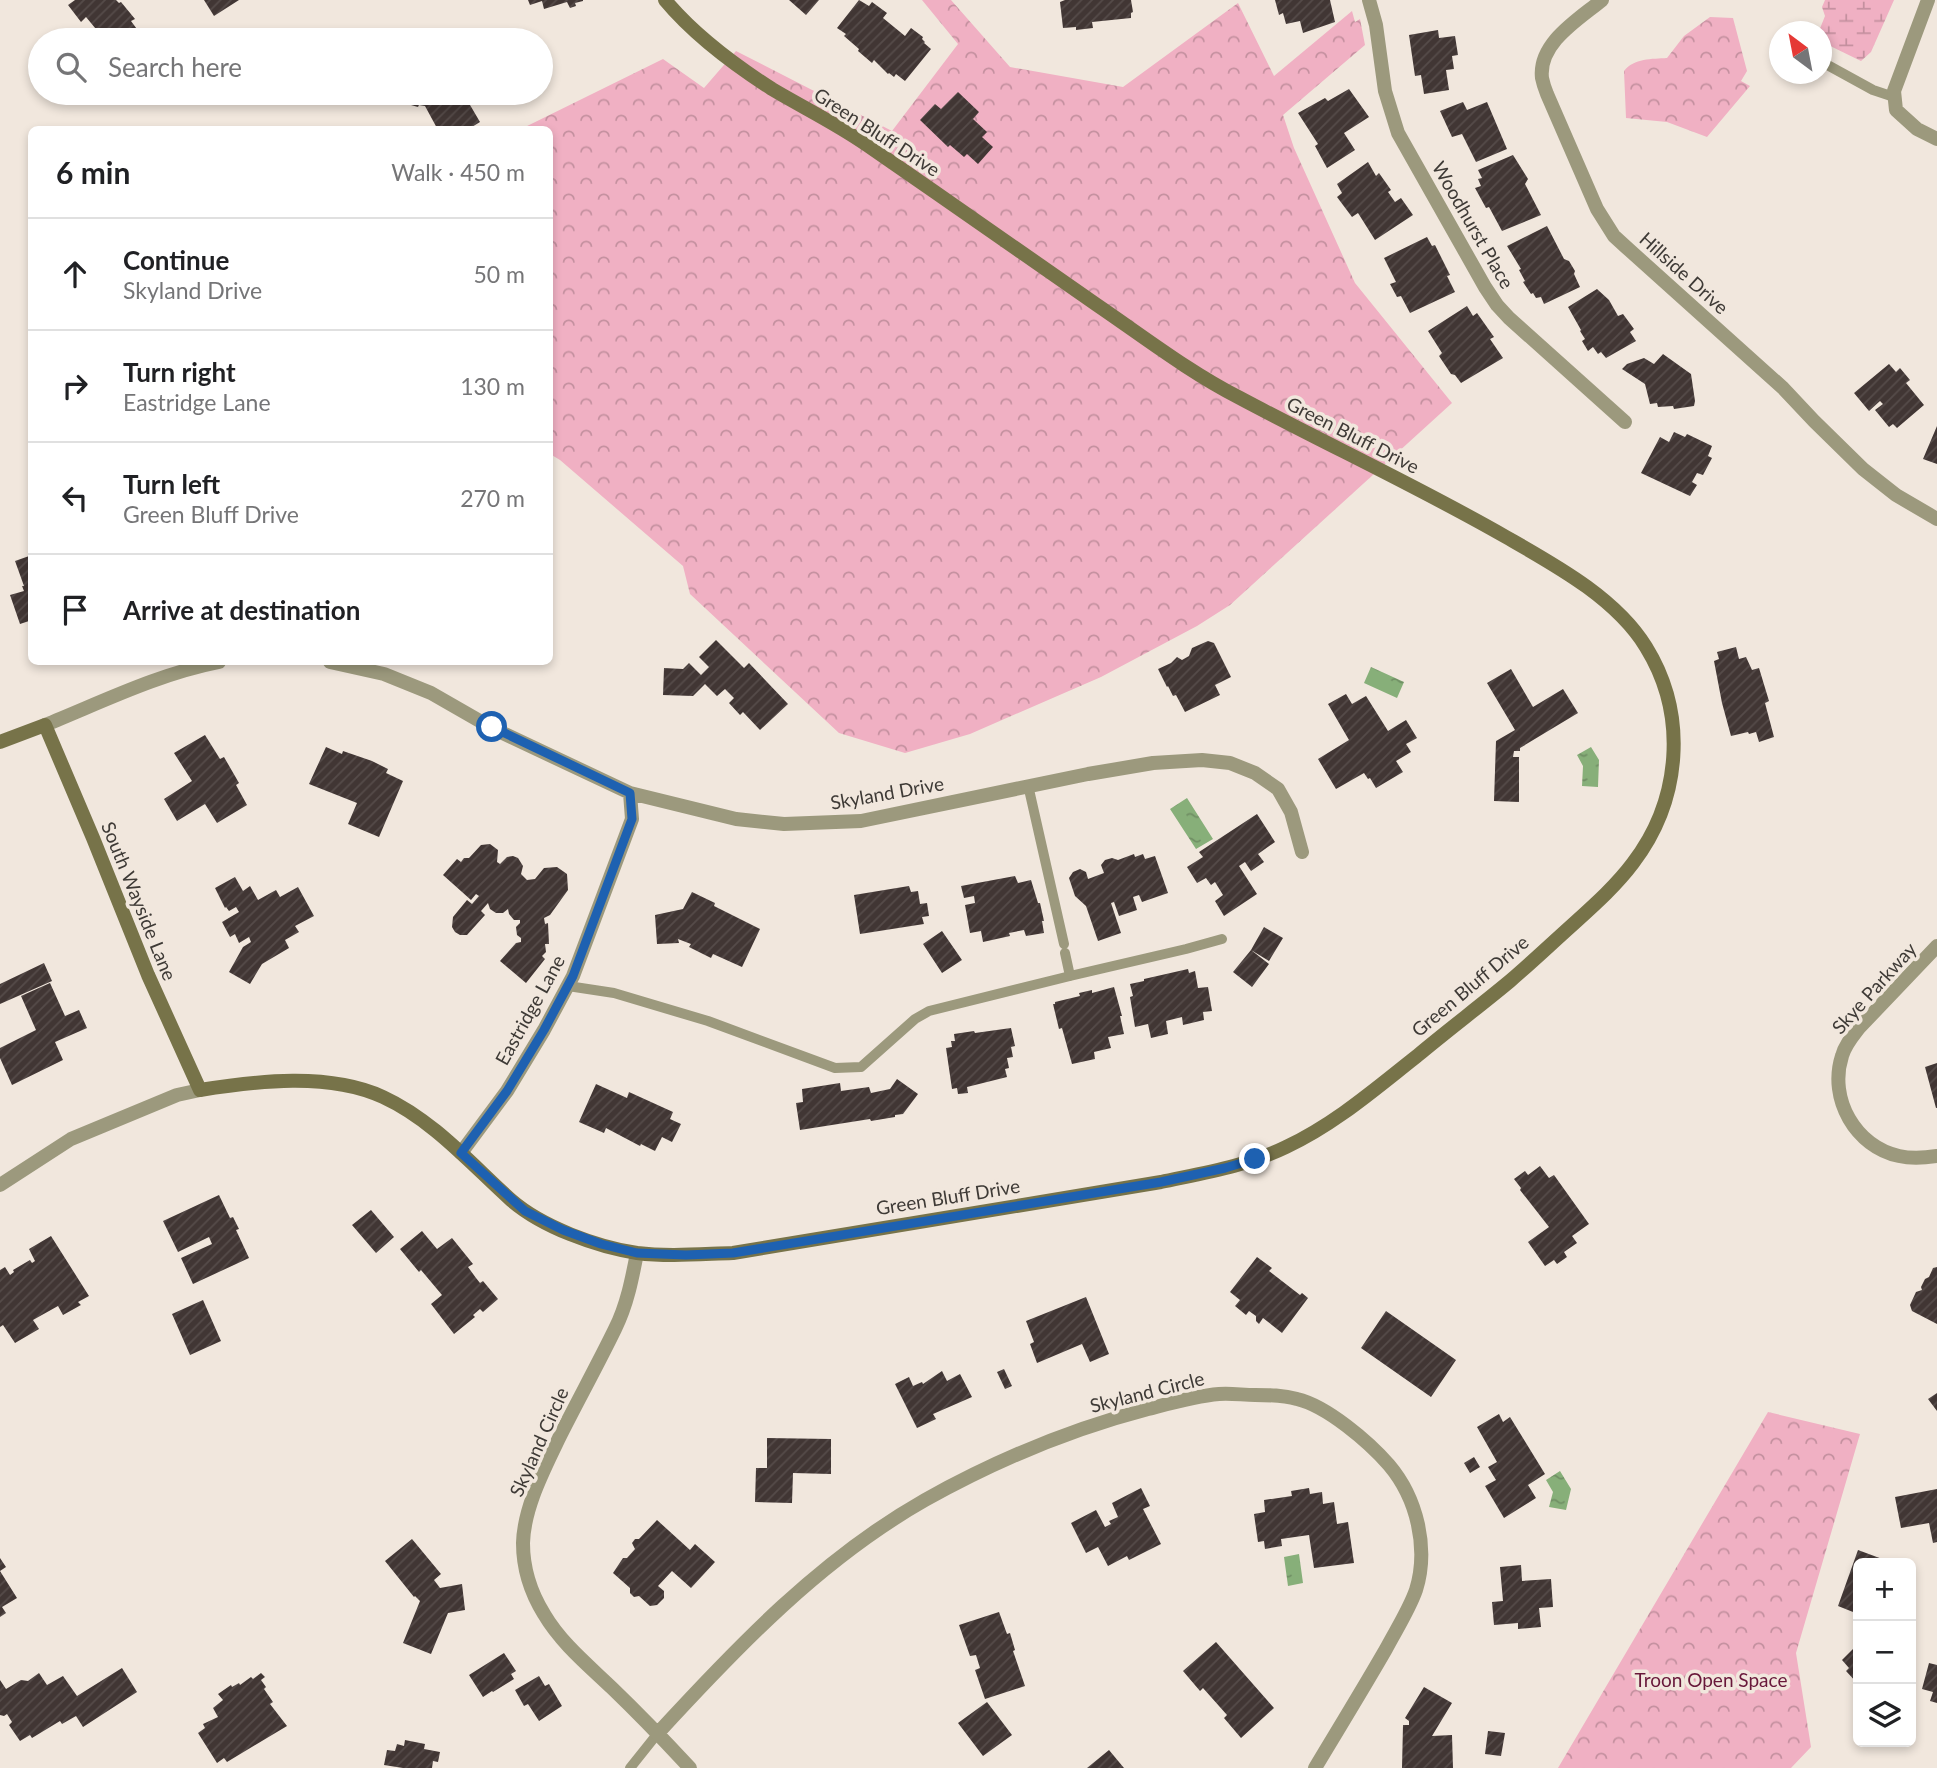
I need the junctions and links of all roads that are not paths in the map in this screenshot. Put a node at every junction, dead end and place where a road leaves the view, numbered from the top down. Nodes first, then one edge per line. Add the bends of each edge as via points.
1 (665, 0) edge
2 (1369, 0) edge
3 (1602, 0) edge
4 (1928, 0) edge
5 (1832, 67) edge
6 (1895, 104) junction
7 (1937, 139) edge
8 (1625, 422) dead end
9 (1937, 519) edge
10 (204, 665) edge
11 (344, 665) edge
12 (45, 725) junction
13 (0, 742) edge
14 (1028, 785) junction
15 (630, 793) junction
16 (1302, 852) dead end
17 (1222, 939) dead end
18 (1937, 946) edge
19 (1070, 976) junction
20 (568, 986) junction
21 (200, 1090) junction
22 (461, 1153) junction
23 (1937, 1156) edge
24 (0, 1185) edge
25 (637, 1253) junction
26 (658, 1733) junction
27 (630, 1768) edge
28 (690, 1768) edge
29 (1315, 1768) edge

1 - 25 street, Green Bluff Drive via 733,64 863,142 1181,363 1244,401 1455,508 1601,597 1638,634 1662,677 1673,722 1674,758 1654,829 1606,895 1512,979 1346,1113 1283,1149 1161,1182 733,1253
2 - 8 street, Woodhurst Place via 1385,91 1398,133 1485,287 1509,318
3 - 9 street, Hillside Drive via 1561,34 1548,51 1542,76 1604,223 1783,388 1863,469
4 - 6 street via 1894,91
5 - 6 lane
6 - 7 street via 1917,129
10 - 12 street
11 - 15 street, Skyland Drive via 384,674 431,693
12 - 13 street
12 - 21 street, South Wayside Lane
14 - 15 street, Skyland Drive via 862,821 817,824 736,818
14 - 16 street, Skyland Drive via 1153,763 1230,763 1278,789 1291,812
14 - 19 lane
15 - 20 street, Eastridge Lane via 632,819
17 - 19 lane
18 - 23 street, Skye Parkway via 1859,1028 1842,1055 1839,1077 1843,1107 1869,1143 1898,1156
19 - 20 lane via 929,1011 861,1066 835,1068 708,1021 614,993
20 - 22 street, Eastridge Lane via 507,1091
21 - 22 street, Green Bluff Drive via 296,1081 368,1091 412,1114
21 - 24 street, Green Bluff Drive via 71,1139
22 - 25 street, Green Bluff Drive via 535,1217
25 - 26 street, Skyland Circle via 621,1315 543,1472 527,1515 523,1543 531,1591 544,1615 564,1642
26 - 27 lane
26 - 28 street, Skyland Circle
26 - 29 street, Skyland Circle via 780,1607 852,1549 924,1501 1022,1452 1128,1414 1221,1394 1277,1395 1324,1410 1380,1455 1403,1485 1421,1539 1416,1589 1403,1618

